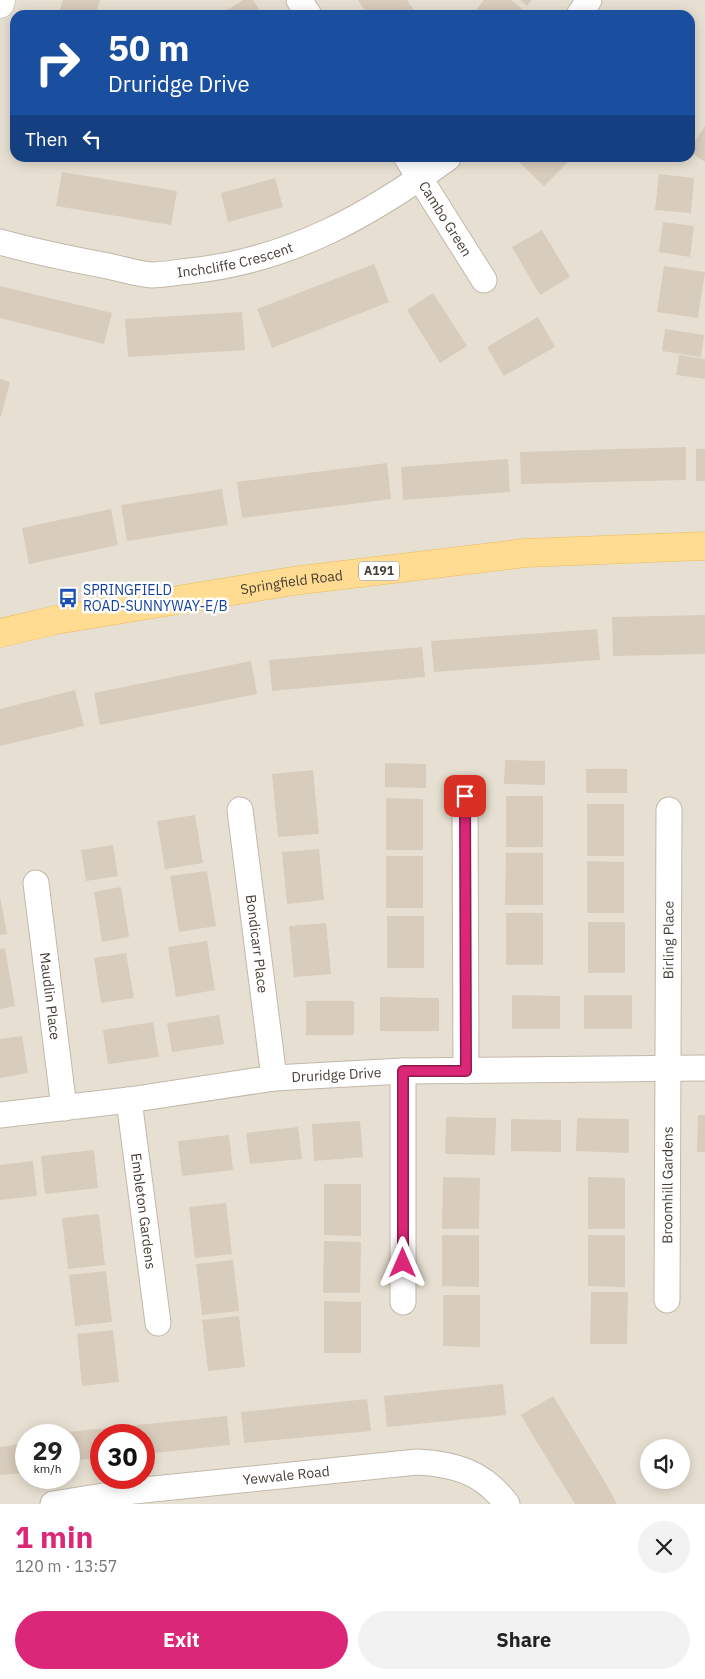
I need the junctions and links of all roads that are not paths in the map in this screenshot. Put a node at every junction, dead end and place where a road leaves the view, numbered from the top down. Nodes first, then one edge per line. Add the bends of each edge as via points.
1 (434, 162) edge
2 (414, 168) edge
3 (0, 242) edge
4 (484, 280) dead end
5 (705, 546) edge
6 (0, 633) edge
7 (465, 796) dead end
8 (240, 810) dead end
9 (669, 810) dead end
10 (36, 883) dead end
11 (705, 1068) edge
12 (668, 1069) junction
13 (403, 1071) junction
14 (466, 1071) junction
15 (274, 1078) junction
16 (129, 1100) junction
17 (64, 1108) junction
18 (0, 1115) edge
19 (667, 1300) dead end
20 (403, 1302) dead end
21 (158, 1323) dead end
22 (135, 1497) edge
23 (53, 1504) edge
24 (507, 1504) edge

1 - 2 street, Inchcliffe Crescent
2 - 3 street, Inchcliffe Crescent via 364,214 318,238 216,268 152,275 41,254
2 - 4 street, Cambo Green
5 - 6 main road, Springfield Road / A191 via 525,553 302,580 56,620
7 - 14 street
8 - 15 street, Bondicarr Place
9 - 12 street, Birling Place
10 - 17 street, Maudlin Place
11 - 12 street, Druridge Drive
12 - 14 street, Druridge Drive
12 - 19 street, Broomhill Gardens
13 - 14 street, Druridge Drive
13 - 15 street, Druridge Drive
13 - 20 street
15 - 16 street, Druridge Drive
16 - 17 street, Druridge Drive
16 - 21 street, Embleton Gardens
17 - 18 street, Druridge Drive
22 - 23 street, Yewvale Road
22 - 24 street, Yewvale Road via 417,1462 440,1464 478,1476 493,1487

